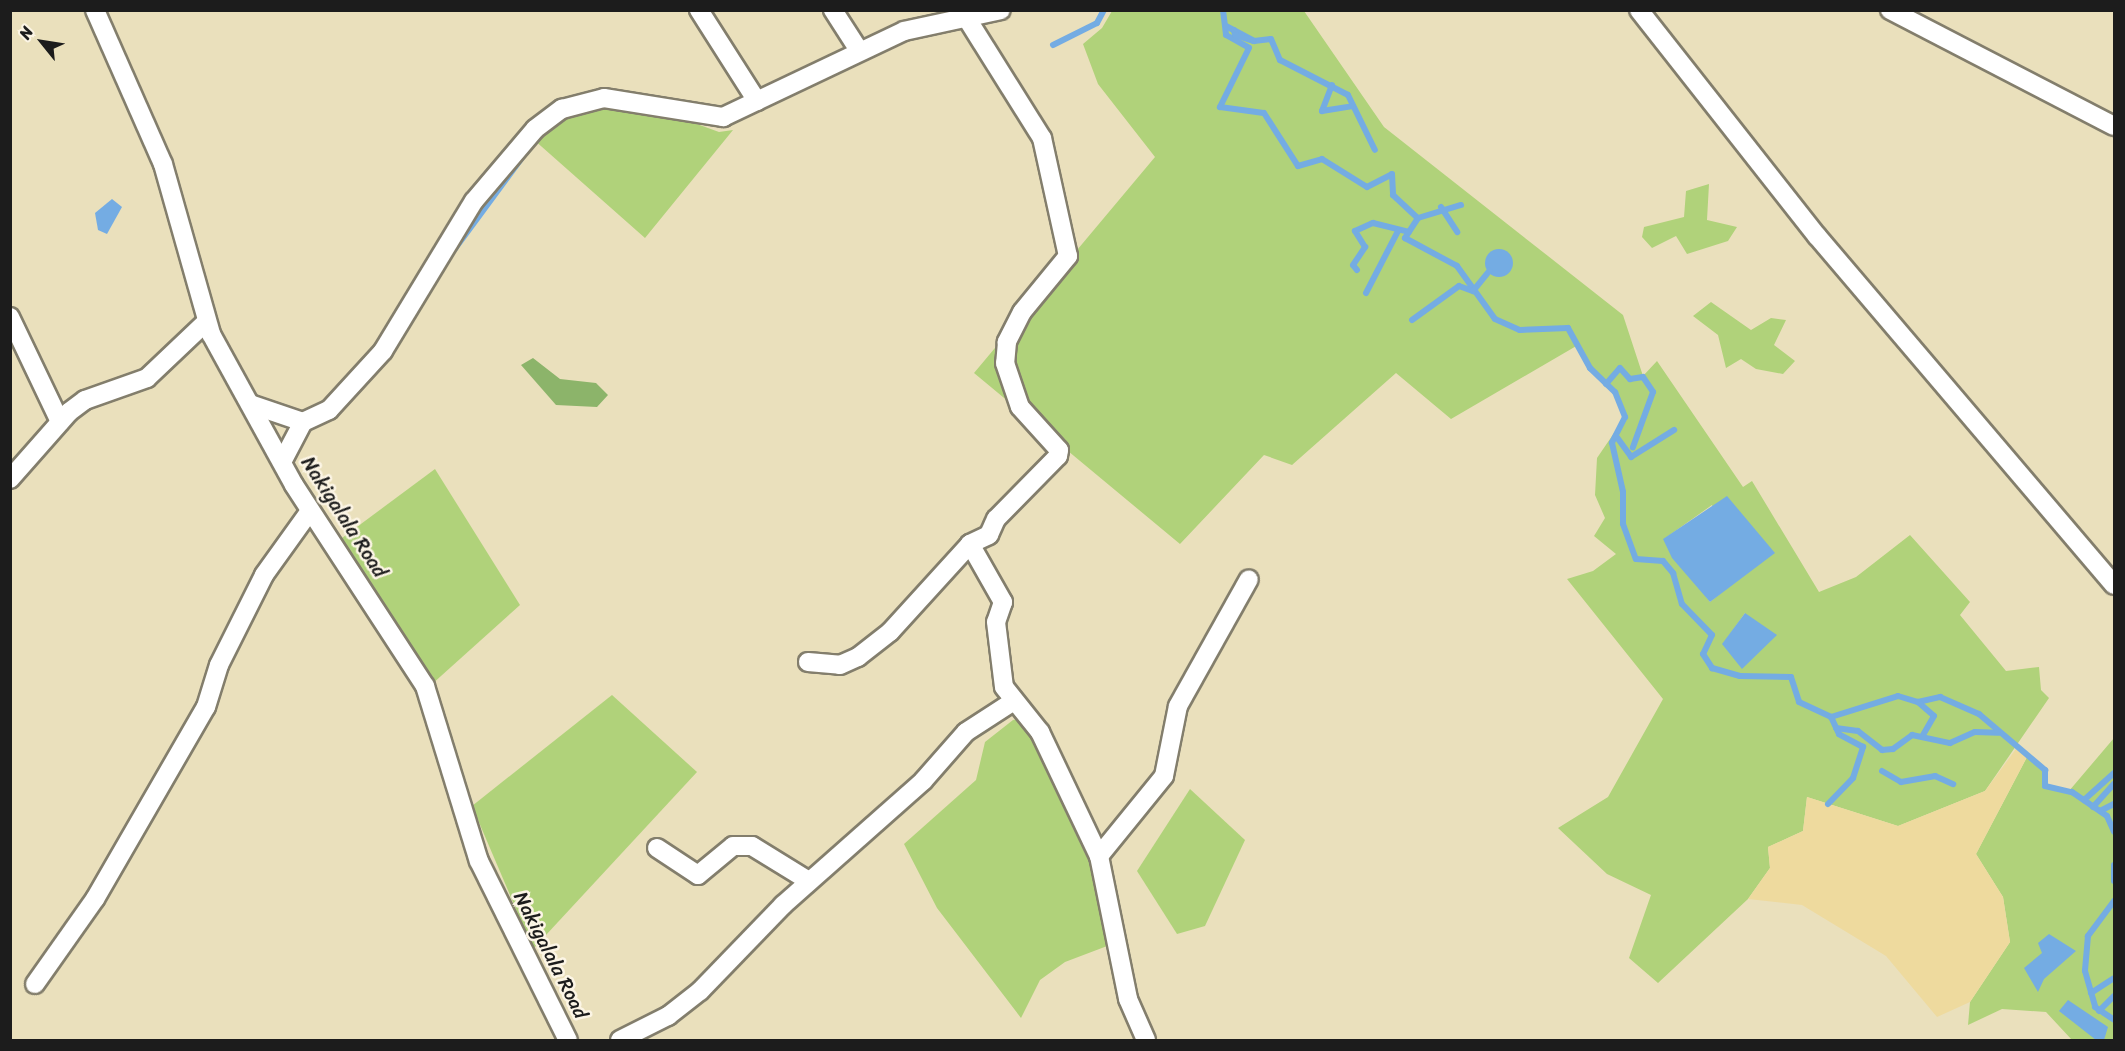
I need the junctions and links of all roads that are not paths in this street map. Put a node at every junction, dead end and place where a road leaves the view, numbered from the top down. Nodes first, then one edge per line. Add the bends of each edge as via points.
1 (95, 10) edge
2 (699, 10) edge
3 (833, 10) edge
4 (1001, 10) edge
5 (1639, 10) edge
6 (1890, 10) edge
7 (966, 17) junction
8 (858, 49) junction
9 (757, 100) junction
10 (2115, 126) edge
11 (10, 317) edge
12 (206, 322) junction
13 (250, 404) junction
14 (60, 422) junction
15 (303, 422) junction
16 (282, 462) junction
17 (10, 479) edge
18 (310, 511) junction
19 (970, 544) junction
20 (1249, 579) dead end
21 (2115, 585) edge
22 (808, 662) dead end
23 (1014, 702) junction
24 (657, 848) dead end
25 (1099, 856) junction
26 (809, 881) junction
27 (35, 984) dead end
28 (568, 1041) edge
29 (620, 1041) edge
30 (1146, 1041) edge

1 - 12 street, Nakigalala Road via 163,164
2 - 9 street
3 - 8 street
4 - 7 street
5 - 21 street via 1817,236
6 - 10 street
7 - 8 street via 927,23
7 - 19 street via 1042,138 1068,256 1022,312 1007,342 1005,363 1020,406 1059,450 1058,456 1028,492 996,519 989,535
8 - 9 street
9 - 15 street via 714,118 595,98 543,121 474,201 378,357 329,411
11 - 14 street
12 - 13 street, Nakigalala Road
12 - 14 street via 147,378 85,400
13 - 15 street
13 - 16 street, Nakigalala Road
14 - 17 street
15 - 16 street
16 - 18 street, Nakigalala Road
18 - 27 street via 264,575 219,665 206,707 95,899
18 - 28 street, Nakigalala Road via 424,686 473,845
19 - 22 street via 890,632 858,657 840,665
19 - 23 street via 1003,602 996,622 998,669
20 - 25 street via 1178,706 1164,776
23 - 25 street via 1040,732
23 - 26 street via 966,732 923,781
24 - 26 street via 701,875 734,846 752,846
25 - 30 street via 1128,999
26 - 29 street via 700,991 668,1017

